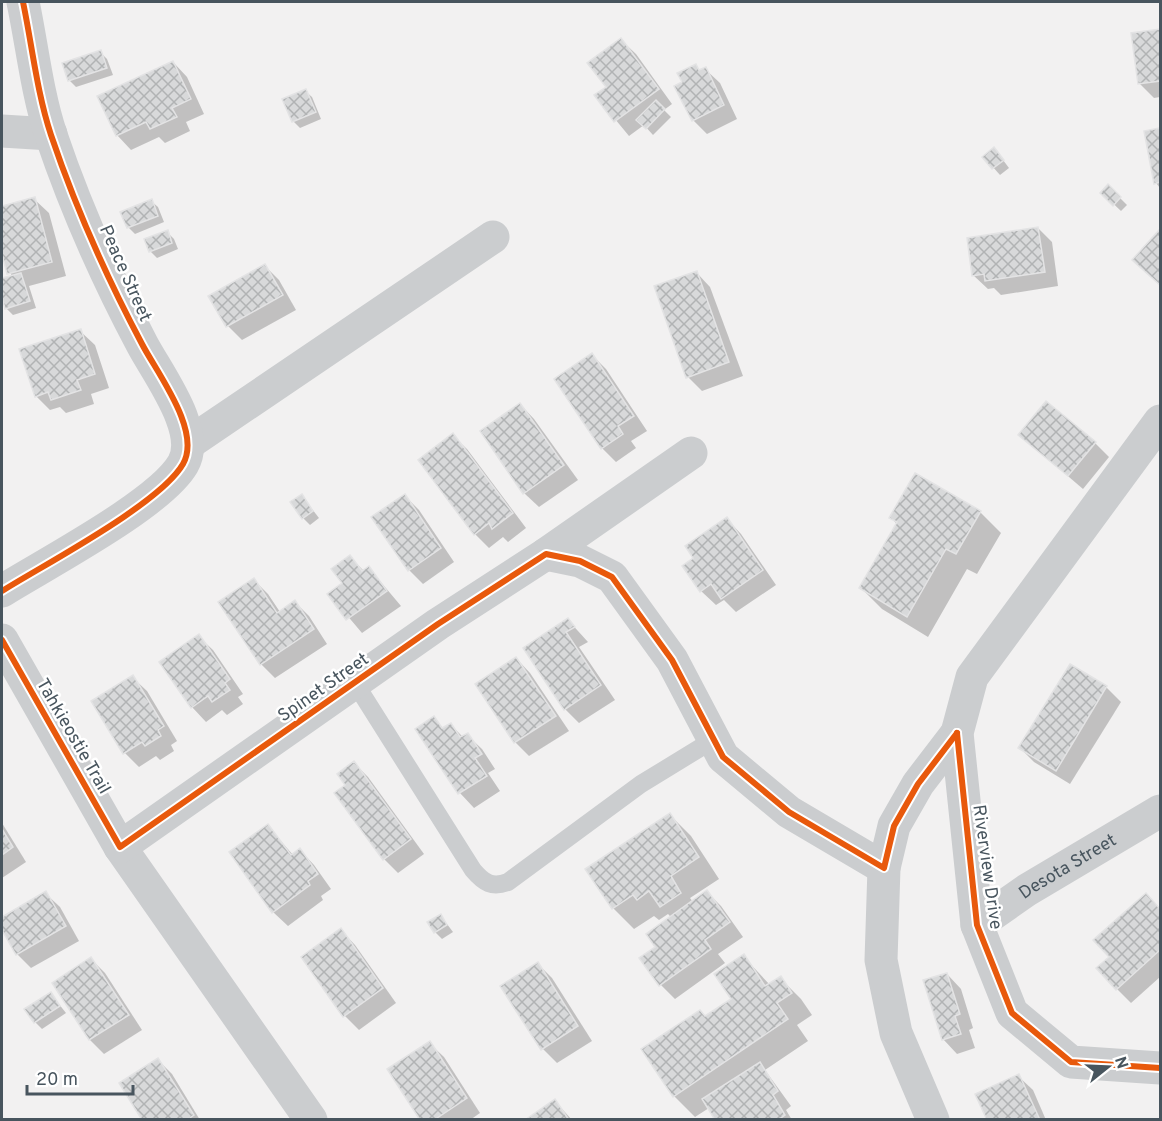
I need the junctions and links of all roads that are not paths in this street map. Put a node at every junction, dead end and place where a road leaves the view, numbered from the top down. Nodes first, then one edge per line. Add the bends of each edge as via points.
1 (22, 2) edge
2 (2, 132) edge
3 (51, 134) junction
4 (493, 237) dead end
5 (1161, 421) edge
6 (189, 443) junction
7 (691, 453) dead end
8 (546, 554) junction
9 (2, 591) edge
10 (2, 640) edge
11 (355, 682) junction
12 (957, 733) junction
13 (713, 740) junction
14 (1161, 811) edge
15 (120, 848) junction
16 (884, 868) junction
17 (977, 925) junction
18 (1161, 1068) edge
19 (311, 1119) edge
20 (933, 1119) edge

1 - 3 street, Peace Street
2 - 3 street
3 - 6 street, Peace Street via 94,242 136,333 178,408
4 - 6 street
5 - 12 street, Riverview Drive via 972,677
6 - 9 street via 184,462 169,483 116,521
7 - 8 street, Spinet Street
8 - 11 street, Spinet Street
8 - 13 street via 580,561 612,577 672,660
10 - 15 street, Tahkieostie Trail
11 - 13 lane via 473,870 482,881 496,886 508,882 641,784
11 - 15 street, Spinet Street
12 - 16 street via 918,784 894,826
12 - 17 street, Riverview Drive
13 - 16 street via 723,757 789,812
14 - 17 street, Desota Street via 1027,890
15 - 19 street, Tahkieostie Trail
16 - 20 street via 881,960 896,1033
17 - 18 street, Riverview Drive via 1012,1012 1071,1062

